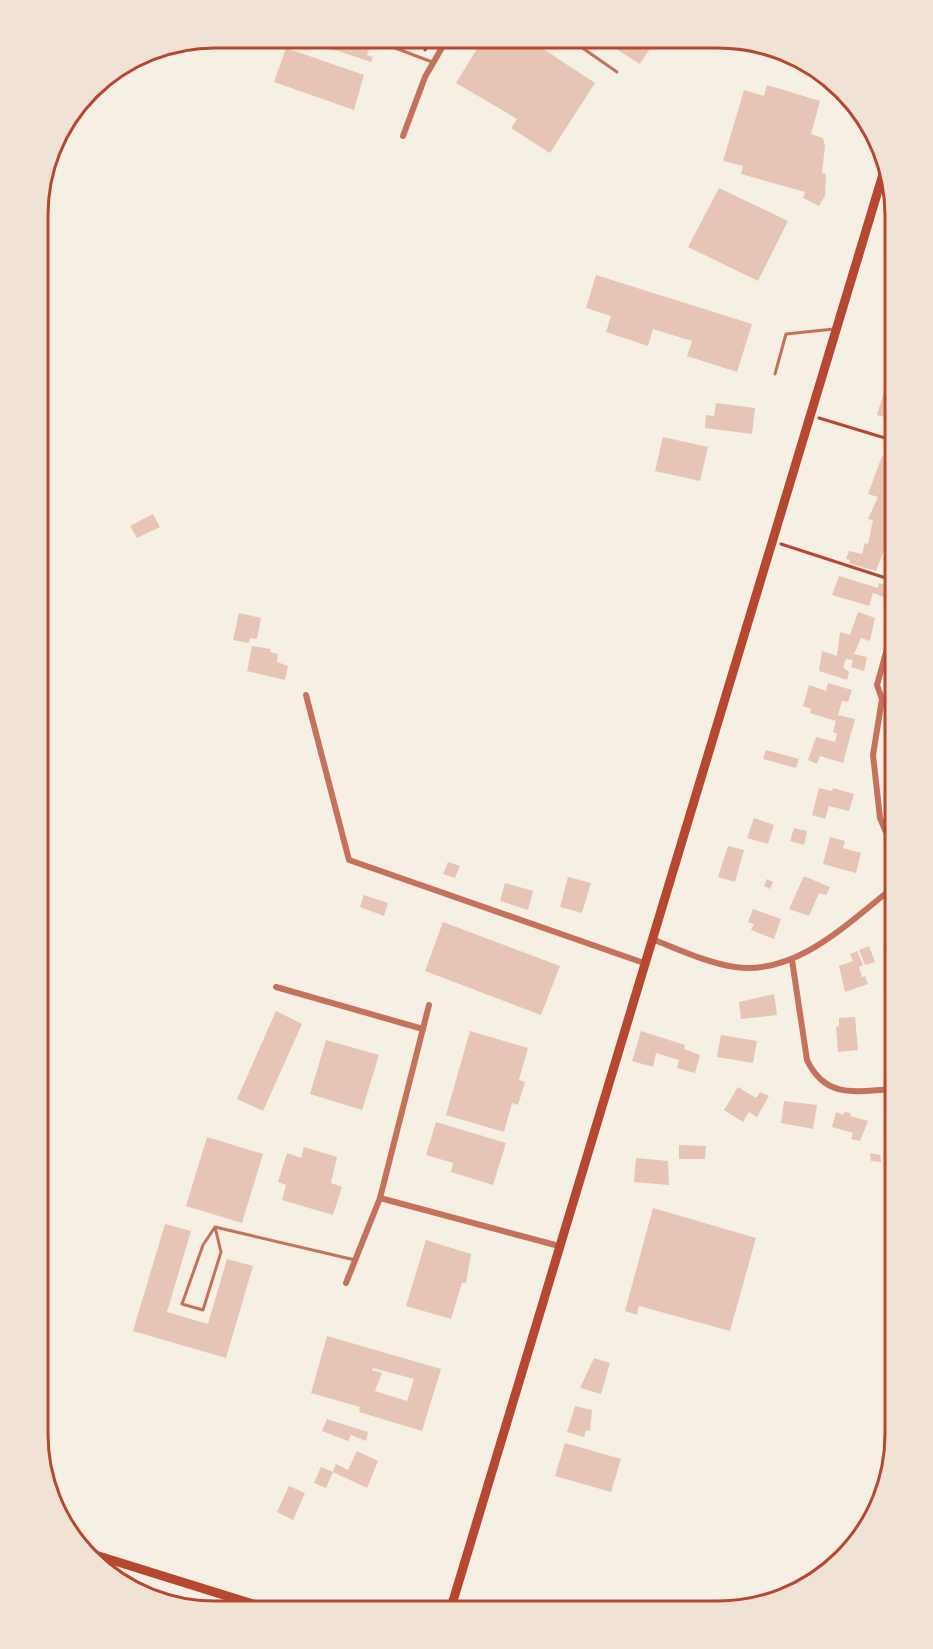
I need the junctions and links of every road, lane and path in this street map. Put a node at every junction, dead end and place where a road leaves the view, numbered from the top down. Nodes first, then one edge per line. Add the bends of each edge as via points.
1 (395, 48) edge
2 (442, 48) edge
3 (582, 48) edge
4 (433, 63) junction
5 (617, 72) dead end
6 (403, 136) dead end
7 (881, 179) edge
8 (836, 329) junction
9 (776, 374) dead end
10 (809, 415) junction
11 (885, 438) edge
12 (771, 541) junction
13 (885, 578) edge
14 (885, 654) edge
15 (306, 695) dead end
16 (885, 698) edge
17 (882, 699) junction
18 (885, 830) edge
19 (885, 894) edge
20 (652, 939) junction
21 (792, 960) junction
22 (644, 963) junction
23 (276, 987) dead end
24 (429, 1005) dead end
25 (423, 1029) junction
26 (885, 1089) edge
27 (380, 1198) junction
28 (215, 1227) junction
29 (560, 1246) junction
30 (357, 1260) junction
31 (346, 1283) dead end
32 (104, 1558) edge
33 (243, 1601) edge
34 (453, 1601) edge

1 - 4 lane
2 - 4 street
3 - 5 lane
4 - 6 street
7 - 8 main road
8 - 9 lane via 786,334
8 - 10 main road
10 - 11 path
10 - 12 main road
12 - 13 path
12 - 20 main road
14 - 17 street via 876,685
15 - 22 street via 349,860
16 - 17 street
17 - 18 street via 873,755 874,782
19 - 21 street
20 - 21 street via 736,967
20 - 22 main road
21 - 26 street via 807,1060 813,1073 840,1091
22 - 29 main road
23 - 25 street
24 - 25 street
25 - 27 street
27 - 29 street
27 - 30 street
28 - 28 lane via 202,1245 182,1304 203,1310 221,1252
28 - 30 lane
29 - 34 main road
30 - 31 street
32 - 33 main road

